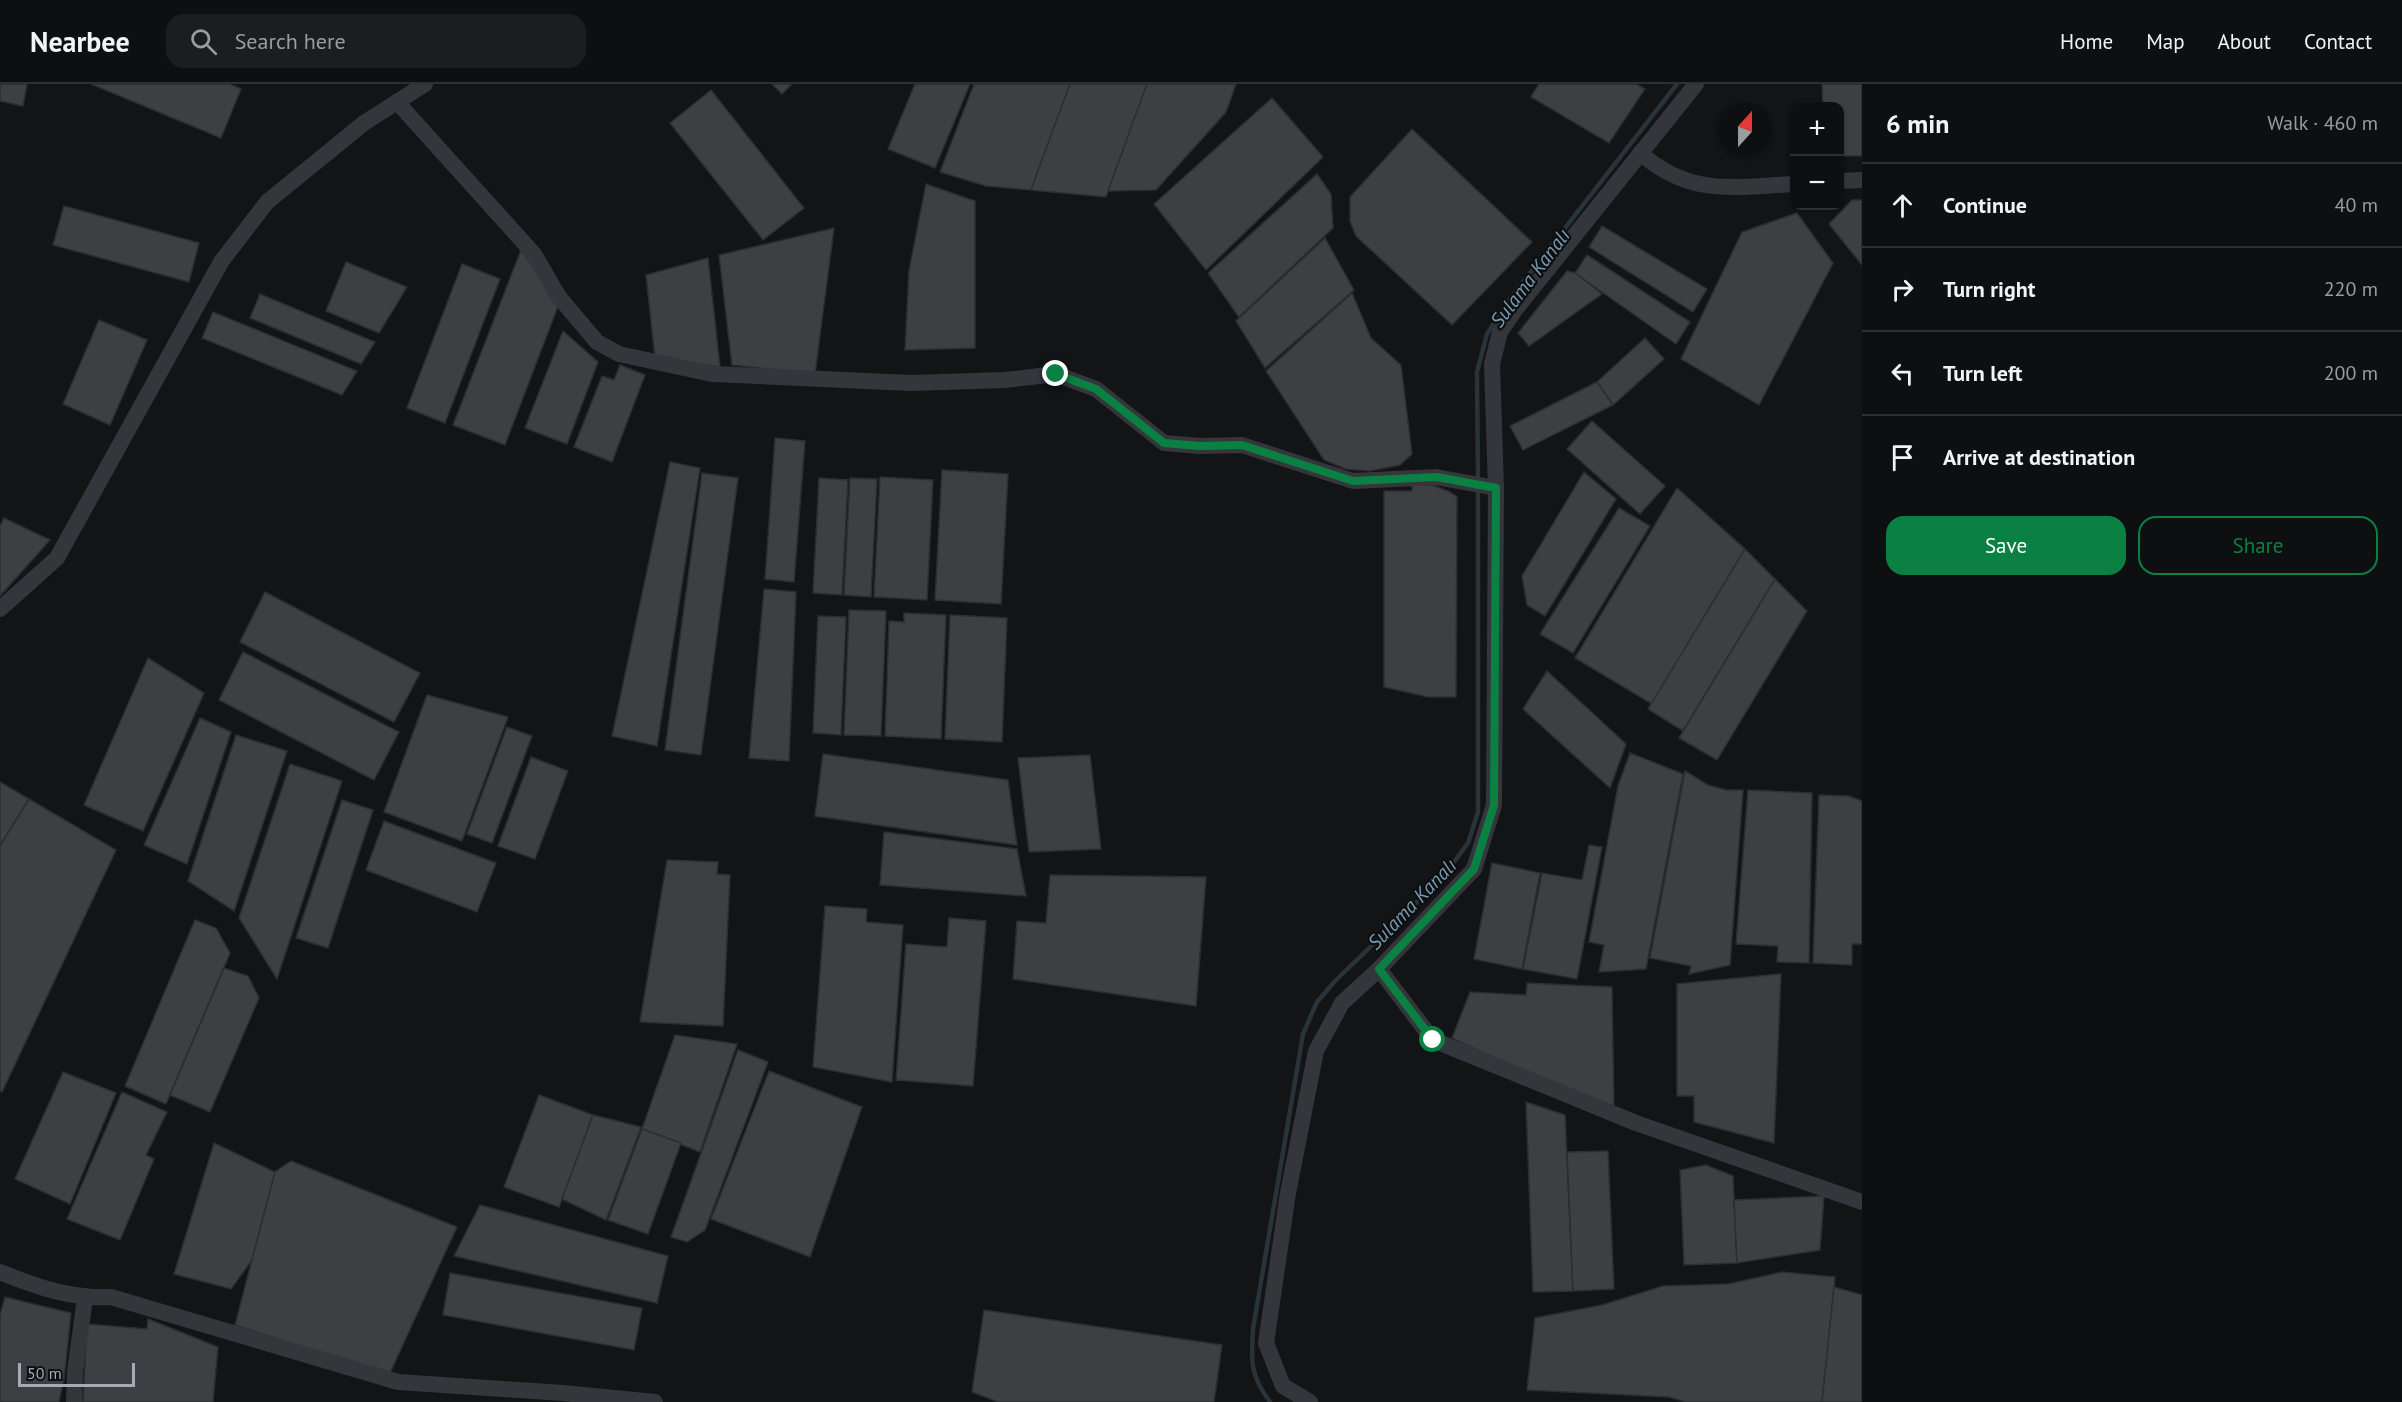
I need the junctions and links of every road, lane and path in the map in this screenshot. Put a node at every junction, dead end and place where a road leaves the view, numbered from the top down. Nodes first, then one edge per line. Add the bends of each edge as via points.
1 (425, 84) edge
2 (1696, 84) edge
3 (397, 102) junction
4 (1640, 153) junction
5 (1862, 180) edge
6 (1844, 181) edge
7 (1790, 184) edge
8 (1496, 488) junction
9 (0, 609) edge
10 (1379, 969) junction
11 (1862, 1202) edge
12 (0, 1272) edge
13 (85, 1298) junction
14 (74, 1402) edge
15 (655, 1402) edge
16 (1310, 1402) edge

1 - 3 street
2 - 4 street
3 - 8 street via 534,254 559,297 597,342 619,354 712,374 910,383 1056,374 1096,389 1164,443 1242,445 1353,481 1437,477
3 - 9 street via 364,123 267,202 221,262 57,558
4 - 7 street via 1660,170 1693,184 1720,188
4 - 8 street via 1500,332 1492,364
5 - 6 street
8 - 10 street via 1494,805 1474,869
10 - 11 street via 1433,1040 1636,1123
10 - 16 street via 1342,1003 1316,1051 1288,1193 1266,1343 1283,1386
12 - 13 street via 40,1289
13 - 14 street
13 - 15 street via 111,1297 398,1382

